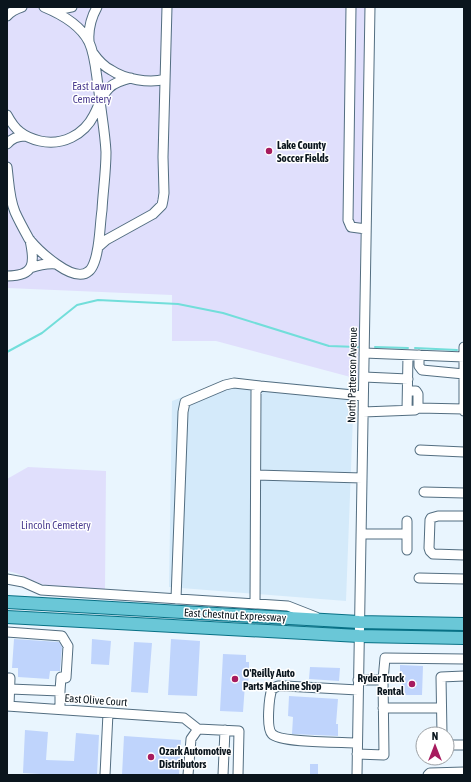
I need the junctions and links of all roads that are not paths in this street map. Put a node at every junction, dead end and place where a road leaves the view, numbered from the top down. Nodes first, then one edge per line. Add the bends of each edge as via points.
1 (22, 7) edge
2 (72, 7) edge
3 (98, 7) edge
4 (167, 7) edge
5 (351, 7) edge
6 (370, 7) edge
7 (47, 8) edge
8 (7, 16) edge
9 (90, 46) junction
10 (131, 78) junction
11 (165, 79) junction
12 (100, 102) junction
13 (7, 115) edge
14 (104, 129) junction
15 (76, 135) junction
16 (25, 136) junction
17 (7, 144) edge
18 (7, 167) edge
19 (366, 229) junction
20 (30, 239) junction
21 (98, 247) junction
22 (56, 264) junction
23 (30, 268) junction
24 (7, 276) edge
25 (464, 347) edge
26 (364, 353) junction
27 (408, 355) junction
28 (419, 355) junction
29 (464, 357) edge
30 (464, 374) edge
31 (364, 377) junction
32 (408, 379) junction
33 (260, 386) junction
34 (408, 390) junction
35 (364, 396) junction
36 (418, 408) junction
37 (408, 410) junction
38 (464, 410) edge
39 (363, 412) junction
40 (420, 450) dead end
41 (464, 452) edge
42 (256, 475) junction
43 (362, 478) junction
44 (424, 492) dead end
45 (464, 493) edge
46 (464, 516) edge
47 (408, 521) dead end
48 (361, 534) junction
49 (407, 534) junction
50 (407, 550) dead end
51 (464, 554) edge
52 (419, 578) dead end
53 (7, 579) edge
54 (464, 580) edge
55 (176, 599) junction
56 (7, 602) edge
57 (255, 604) junction
58 (7, 617) edge
59 (325, 620) junction
60 (359, 622) junction
61 (464, 624) edge
62 (7, 632) edge
63 (359, 636) junction
64 (464, 638) edge
65 (464, 659) edge
66 (464, 676) edge
67 (7, 678) edge
68 (358, 680) junction
69 (383, 680) junction
70 (10, 689) junction
71 (358, 690) junction
72 (60, 691) junction
73 (8, 706) edge
74 (383, 708) junction
75 (441, 708) junction
76 (60, 709) junction
77 (108, 713) junction
78 (442, 726) edge
79 (198, 729) junction
80 (225, 730) junction
81 (357, 742) junction
82 (357, 754) junction
83 (464, 772) edge
84 (429, 774) edge
85 (104, 775) edge
86 (188, 775) edge
87 (223, 775) edge
88 (238, 775) edge
89 (356, 775) edge

1 - 8 street via 16,8
2 - 7 street via 57,10
3 - 9 street via 88,32
4 - 11 street
5 - 19 street via 348,220 351,227
6 - 19 street, North Patterson Avenue
7 - 9 street via 71,21 82,32
9 - 10 street via 98,59 110,70
9 - 12 street
10 - 11 street via 150,81
10 - 12 street via 115,83
11 - 21 street via 164,200 153,214
12 - 14 street
12 - 15 street via 89,124
13 - 16 street via 16,129
14 - 15 street via 85,131
14 - 21 street via 105,178
15 - 16 street via 58,142 38,141
16 - 17 street via 11,139
18 - 20 street via 14,210
19 - 26 street, North Patterson Avenue
20 - 22 street
20 - 23 street
21 - 22 street via 92,265 85,274 70,273
22 - 23 street via 48,263
23 - 24 street via 21,276
25 - 29 street
26 - 27 street
26 - 31 street, North Patterson Avenue
27 - 28 street
27 - 32 street
28 - 29 street
28 - 30 street via 419,366 422,370
29 - 30 street
30 - 38 street
31 - 32 street
31 - 35 street, North Patterson Avenue
32 - 34 street
33 - 35 street
33 - 42 street via 256,392
33 - 55 street via 234,383 185,402
34 - 36 street via 418,394
34 - 37 street
35 - 39 street, North Patterson Avenue
36 - 37 street
36 - 38 street
37 - 39 street
39 - 43 street, North Patterson Avenue
40 - 41 street
42 - 43 street
42 - 57 street
43 - 48 street, North Patterson Avenue
44 - 45 street
46 - 51 street via 431,518 429,548 433,554
47 - 49 street
48 - 49 street
48 - 60 street, North Patterson Avenue
49 - 50 street
52 - 54 street
53 - 55 street via 23,582 41,590
55 - 57 street
56 - 59 main road, East Chestnut Expressway
57 - 59 street via 288,606
58 - 63 main road, East Chestnut Expressway
59 - 60 main road, East Chestnut Expressway
60 - 61 main road, East Chestnut Expressway
60 - 63 street, North Patterson Avenue
62 - 72 street via 62,636 68,646 66,678 61,677
63 - 64 main road, East Chestnut Expressway
63 - 68 street, North Patterson Avenue
65 - 69 street via 385,658
66 - 75 street via 441,677
67 - 70 street via 10,678
68 - 69 street
68 - 71 street, North Patterson Avenue
69 - 74 street
70 - 72 street
70 - 73 street
71 - 81 street, North Patterson Avenue
71 - 81 street via 278,686 272,689 270,695 269,721 272,735 279,738
72 - 76 street
73 - 76 street, East Olive Court
74 - 75 street
74 - 82 street via 384,754
75 - 78 street
76 - 77 street, East Olive Court
77 - 79 street, East Olive Court via 184,718
77 - 85 street
79 - 80 street
79 - 86 street via 191,739
80 - 87 street
80 - 88 street via 239,731
81 - 82 street, North Patterson Avenue
82 - 89 street, North Patterson Avenue
83 - 84 street

